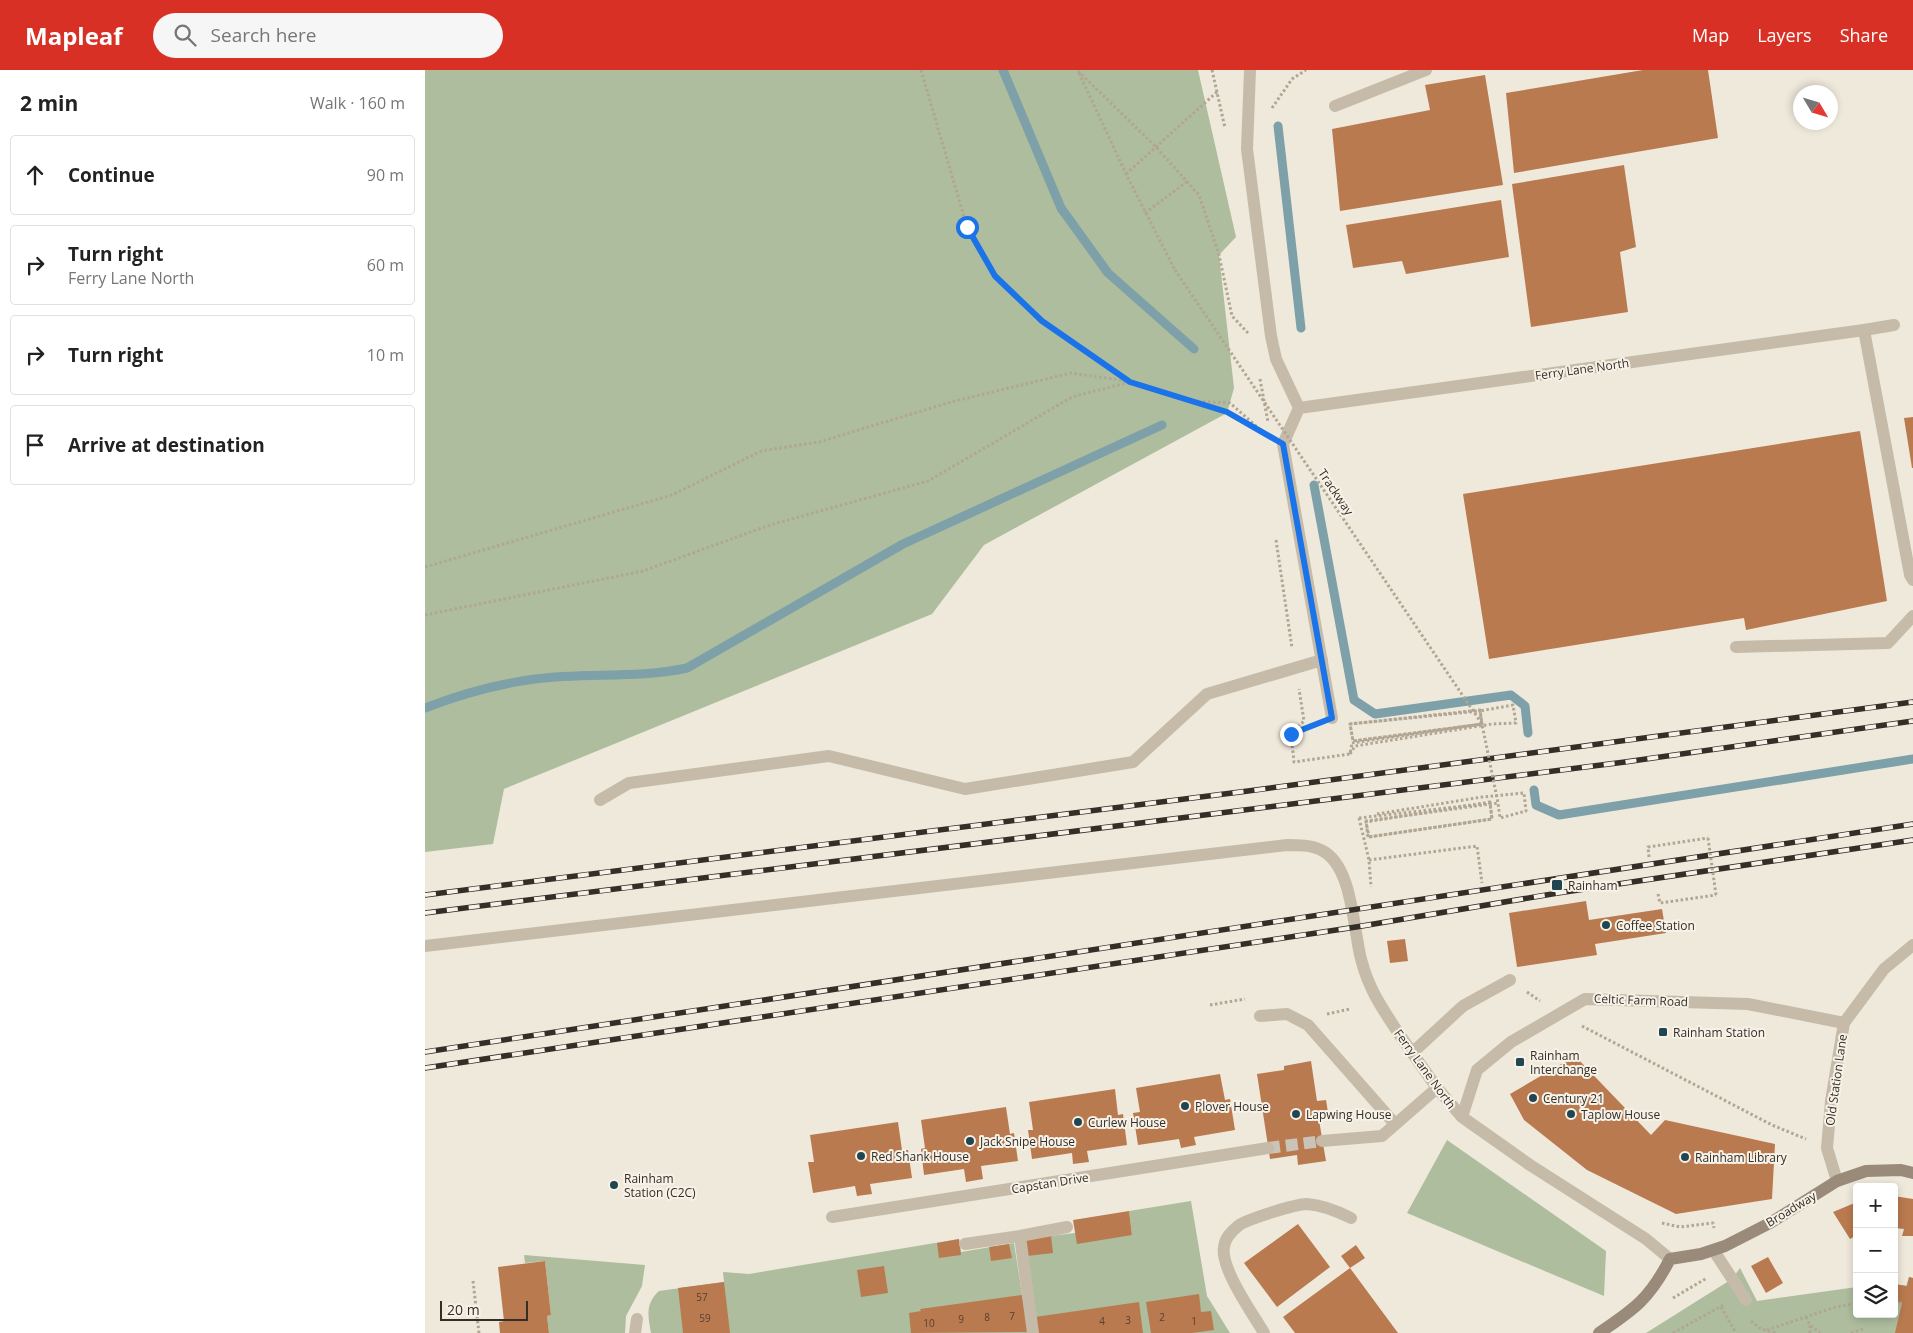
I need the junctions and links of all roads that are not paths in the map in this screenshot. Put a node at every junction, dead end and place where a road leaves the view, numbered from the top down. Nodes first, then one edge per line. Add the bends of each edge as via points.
1 (1250, 70) edge
2 (1426, 70) edge
3 (1335, 106) dead end
4 (1894, 325) dead end
5 (1864, 330) junction
6 (1299, 408) junction
7 (1913, 580) edge
8 (1913, 616) edge
9 (1736, 647) dead end
10 (1322, 660) junction
11 (1332, 718) road end
12 (599, 800) dead end
13 (1913, 945) edge
14 (425, 946) edge
15 (1510, 980) road end
16 (1260, 1016) dead end
17 (1844, 1023) junction
18 (1412, 1054) junction
19 (1437, 1088) junction
20 (1462, 1117) junction
21 (1395, 1124) junction
22 (1322, 1141) tunnel mouth
23 (1268, 1148) tunnel mouth
24 (1913, 1172) edge
25 (1837, 1181) junction
26 (832, 1217) dead end
27 (1351, 1218) dead end
28 (1067, 1227) dead end
29 (1020, 1236) junction
30 (965, 1244) dead end
31 (1719, 1249) junction
32 (1671, 1259) junction
33 (1746, 1300) dead end
34 (637, 1319) dead end
35 (635, 1333) edge
36 (1033, 1333) edge
37 (1264, 1333) edge
38 (1599, 1333) edge

1 - 6 street via 1247,149 1271,336 1276,359
2 - 3 street
4 - 5 street, Ferry Lane North
5 - 6 street, Ferry Lane North
5 - 7 street
6 - 10 street via 1283,444
8 - 9 street via 1888,643
10 - 11 street
10 - 12 street via 1207,694 1133,762 965,789 829,756 629,783
13 - 17 street, Old Station Lane via 1884,969
14 - 18 street, Ferry Lane North via 1287,845 1310,846 1335,860 1353,910 1361,960 1373,995
15 - 18 street via 1463,1006
16 - 21 street via 1287,1014 1308,1025
17 - 20 street, Celtic Farm Road via 1739,1003 1585,999 1511,1042 1477,1070
17 - 25 street, Old Station Lane via 1827,1148
18 - 19 street, Ferry Lane North
19 - 20 street, Ferry Lane North
19 - 21 street
20 - 32 street, Ferry Lane North
21 - 22 street via 1382,1136
23 - 26 street, Capstan Drive
24 - 25 main road, Broadway via 1866,1170
25 - 31 main road, Broadway via 1770,1223
27 - 37 street via 1337,1211 1306,1204 1240,1224 1228,1235 1223,1248 1230,1274
28 - 29 street
29 - 30 street
29 - 36 street
31 - 32 main road, Broadway
31 - 33 street via 1726,1269
32 - 38 main road via 1657,1286 1637,1308
34 - 35 street

